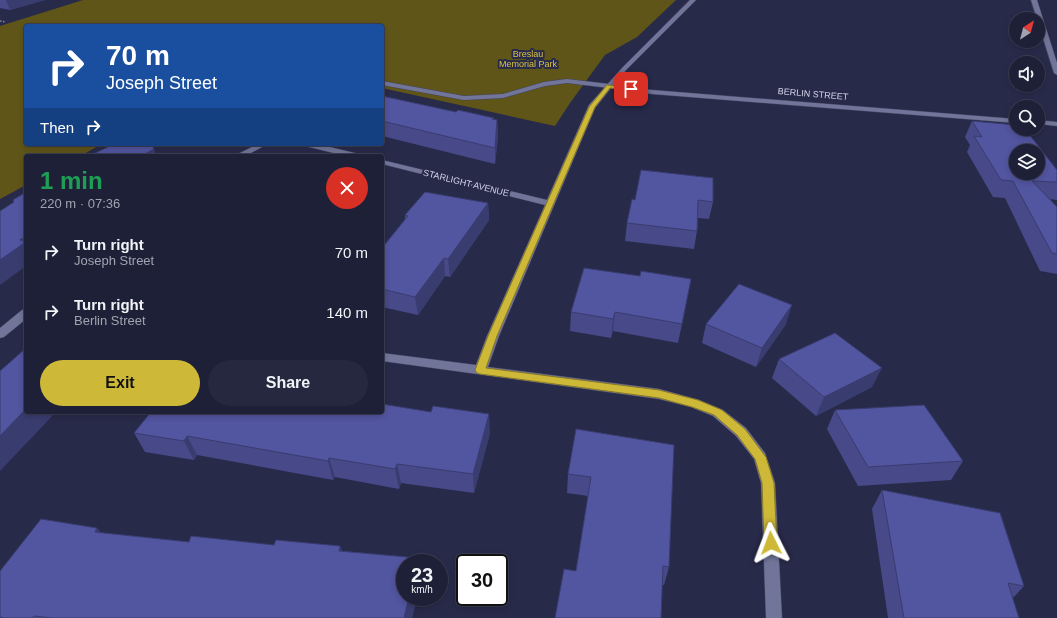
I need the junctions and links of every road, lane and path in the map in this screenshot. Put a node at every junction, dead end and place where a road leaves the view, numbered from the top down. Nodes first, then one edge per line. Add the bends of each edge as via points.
1 (693, 0) edge
2 (1034, 0) edge
3 (0, 21) edge
4 (6, 22) dead end
5 (1057, 72) edge
6 (384, 83) edge
7 (609, 86) junction
8 (1009, 120) edge
9 (1045, 123) edge
10 (1057, 124) edge
11 (260, 146) edge
12 (316, 146) edge
13 (242, 154) edge
14 (348, 154) edge
15 (384, 162) edge
16 (550, 203) junction
17 (24, 315) edge
18 (0, 334) edge
19 (384, 357) edge
20 (480, 370) junction
21 (774, 618) edge

1 - 7 street
2 - 5 street
3 - 4 path
6 - 7 street, BERLIN STREET via 464,98 503,96 544,84 567,81
7 - 8 street, BERLIN STREET via 652,92
7 - 16 street via 592,107
9 - 10 street
11 - 13 street
12 - 14 street
15 - 16 street, STARLIGHT AVENUE
16 - 20 street
17 - 18 street
19 - 20 street
20 - 21 street via 659,394 694,403 718,413 741,432 760,457 768,483

